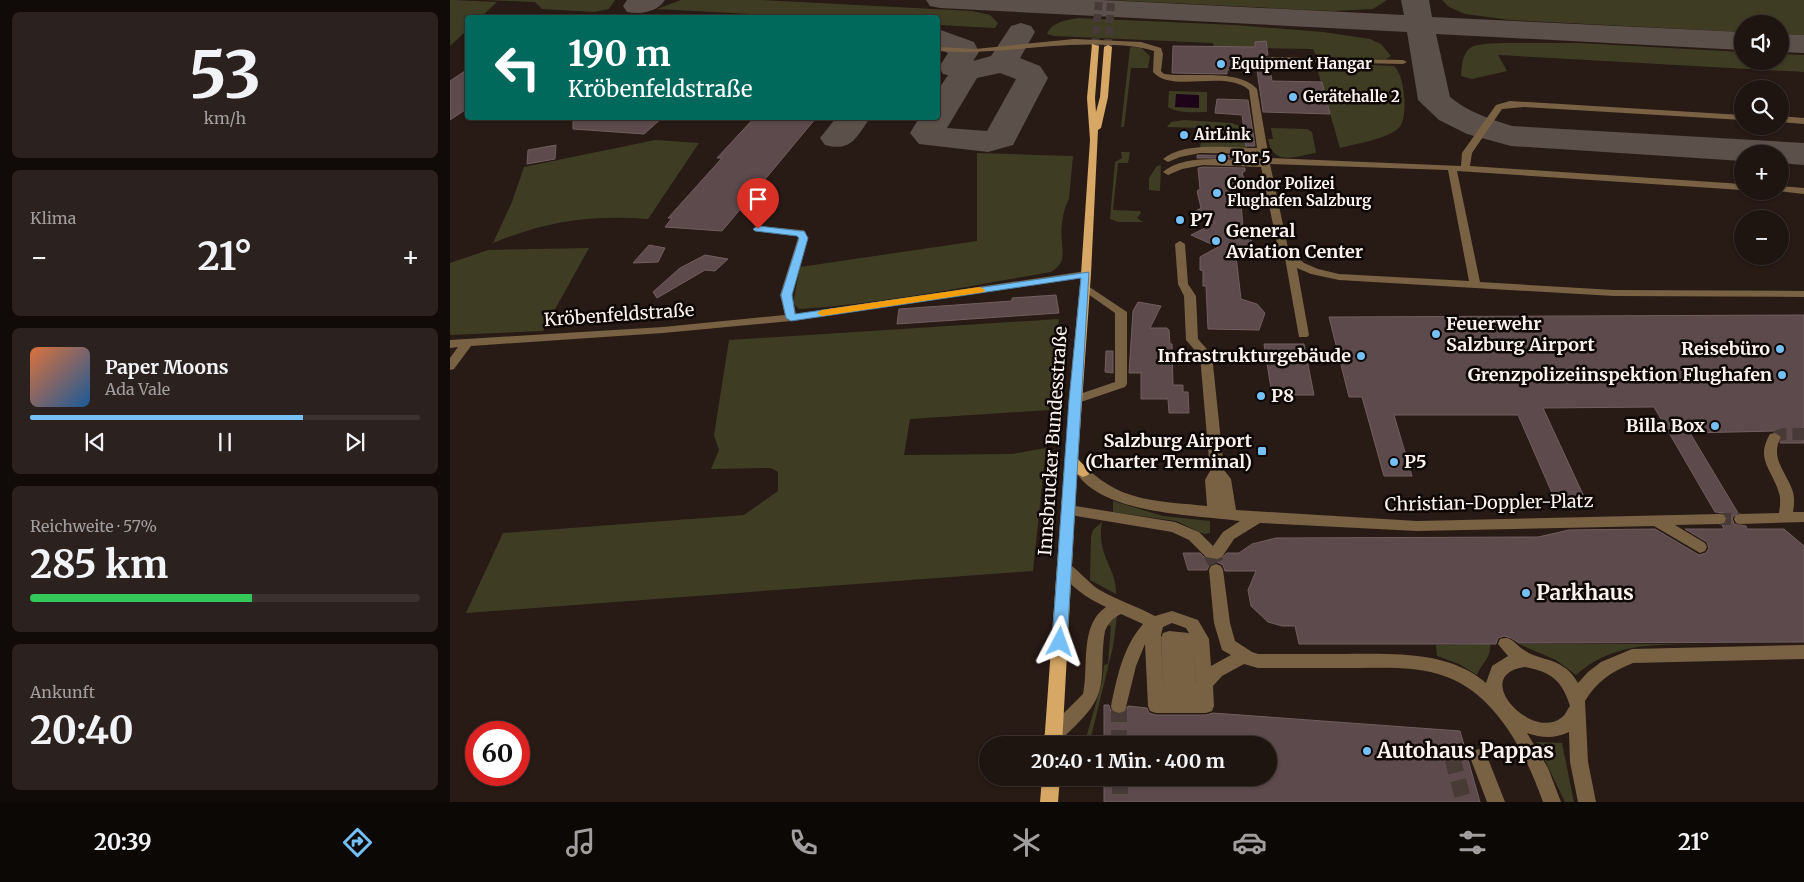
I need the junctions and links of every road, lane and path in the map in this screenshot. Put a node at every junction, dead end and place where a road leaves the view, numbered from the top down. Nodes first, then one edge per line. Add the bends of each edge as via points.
1 (1095, 46) tunnel mouth
2 (1108, 47) tunnel mouth
3 (940, 49) edge
4 (1269, 59) dead end
5 (1403, 62) dead end
6 (1093, 65) junction
7 (1107, 65) junction
8 (1734, 117) edge
9 (1789, 119) edge
10 (1804, 120) edge
11 (1094, 140) junction
12 (1168, 159) dead end
13 (1264, 159) junction
14 (1452, 168) junction
15 (1466, 169) junction
16 (1168, 172) dead end
17 (1734, 186) edge
18 (1789, 190) edge
19 (1804, 191) edge
20 (758, 229) dead end
21 (1180, 244) dead end
22 (1290, 259) junction
23 (1086, 274) junction
24 (1475, 285) junction
25 (1084, 287) junction
26 (1804, 294) edge
27 (791, 318) junction
28 (1304, 335) dead end
29 (450, 344) edge
30 (467, 344) junction
31 (450, 366) edge
32 (1075, 400) junction
33 (1775, 437) dead end
34 (1071, 460) junction
35 (1217, 471) junction
36 (1083, 472) joint
37 (1069, 510) junction
38 (1214, 511) junction
39 (1229, 514) junction
40 (1786, 517) junction
41 (1804, 517) edge
42 (1259, 518) junction
43 (1742, 519) tunnel mouth
44 (1657, 520) junction
45 (1719, 520) tunnel mouth
46 (1700, 546) dead end
47 (1064, 567) junction
48 (1216, 570) tunnel mouth
49 (1123, 607) junction
50 (1156, 624) junction
51 (1506, 644) dead end
52 (1804, 652) edge
53 (1244, 656) junction
54 (1528, 660) junction
55 (1204, 684) junction
56 (1120, 706) tunnel mouth
57 (1577, 706) junction
58 (1503, 708) junction
59 (1053, 736) edge
60 (1057, 736) edge
61 (1480, 757) dead end
62 (1050, 786) edge
63 (1049, 802) edge
64 (1496, 802) edge
65 (1552, 802) edge
66 (1587, 802) edge

1 - 6 main road, Innsbrucker Bundesstraße
2 - 7 main road, Innsbrucker Bundesstraße
3 - 13 street via 975,51 1074,40 1151,46 1158,50 1156,69 1162,76 1234,80 1251,86
4 - 5 street
6 - 7 street
6 - 11 main road, Innsbrucker Bundesstraße
7 - 11 main road, Innsbrucker Bundesstraße via 1104,97
8 - 15 street via 1504,105 1495,111 1467,153
9 - 10 street
11 - 23 main road, Innsbrucker Bundesstraße
12 - 13 street via 1174,155 1202,151
13 - 14 street
13 - 16 street via 1196,162
13 - 22 street via 1283,248
14 - 15 street
14 - 24 street
15 - 17 street
18 - 19 street
20 - 27 street via 801,233 803,238 786,295
21 - 35 street via 1183,284 1190,296 1192,340 1206,355
22 - 24 street via 1318,274 1339,277
22 - 28 street
23 - 25 main road, Innsbrucker Bundesstraße
23 - 27 street, Kröbenfeldstraße
24 - 26 street via 1614,293
25 - 32 main road, Innsbrucker Bundesstraße
25 - 32 street via 1121,312 1121,384
27 - 30 street, Kröbenfeldstraße
29 - 30 street, Kröbenfeldstraße
30 - 31 street
32 - 34 main road, Innsbrucker Bundesstraße
33 - 40 street via 1769,457 1787,495
34 - 36 main road
34 - 37 main road, Innsbrucker Bundesstraße
35 - 38 street via 1212,480
35 - 39 street via 1224,479
36 - 38 street, Christian-Doppler-Platz via 1108,492 1131,502
37 - 42 street, Christian-Doppler-Platz via 1176,527 1194,536 1214,553 1231,532
37 - 47 main road, Innsbrucker Bundesstraße
38 - 39 street, Christian-Doppler-Platz
39 - 42 street, Christian-Doppler-Platz
40 - 41 street
40 - 43 street
42 - 44 street, Christian-Doppler-Platz via 1416,526
44 - 45 street, Christian-Doppler-Platz
44 - 46 street
47 - 49 street via 1083,588
47 - 59 main road, Innsbrucker Bundesstraße
48 - 53 street via 1222,623 1228,644
49 - 50 street
49 - 60 street via 1103,616 1097,629 1090,698
50 - 55 street via 1165,618 1179,618 1197,630 1201,639
50 - 55 street via 1153,635 1173,706 1206,706
50 - 56 street via 1144,633 1134,648
51 - 54 street
52 - 57 street via 1632,656 1610,664 1593,676 1584,687
53 - 55 street via 1216,671
53 - 58 street via 1270,662 1401,660 1430,665 1462,676
54 - 57 street via 1540,662 1560,673 1571,685
54 - 58 street via 1510,662 1497,672 1493,688
57 - 58 street via 1574,718 1564,726 1542,730 1518,722
57 - 66 street via 1579,762
58 - 65 street via 1542,774
61 - 64 street
62 - 63 main road

